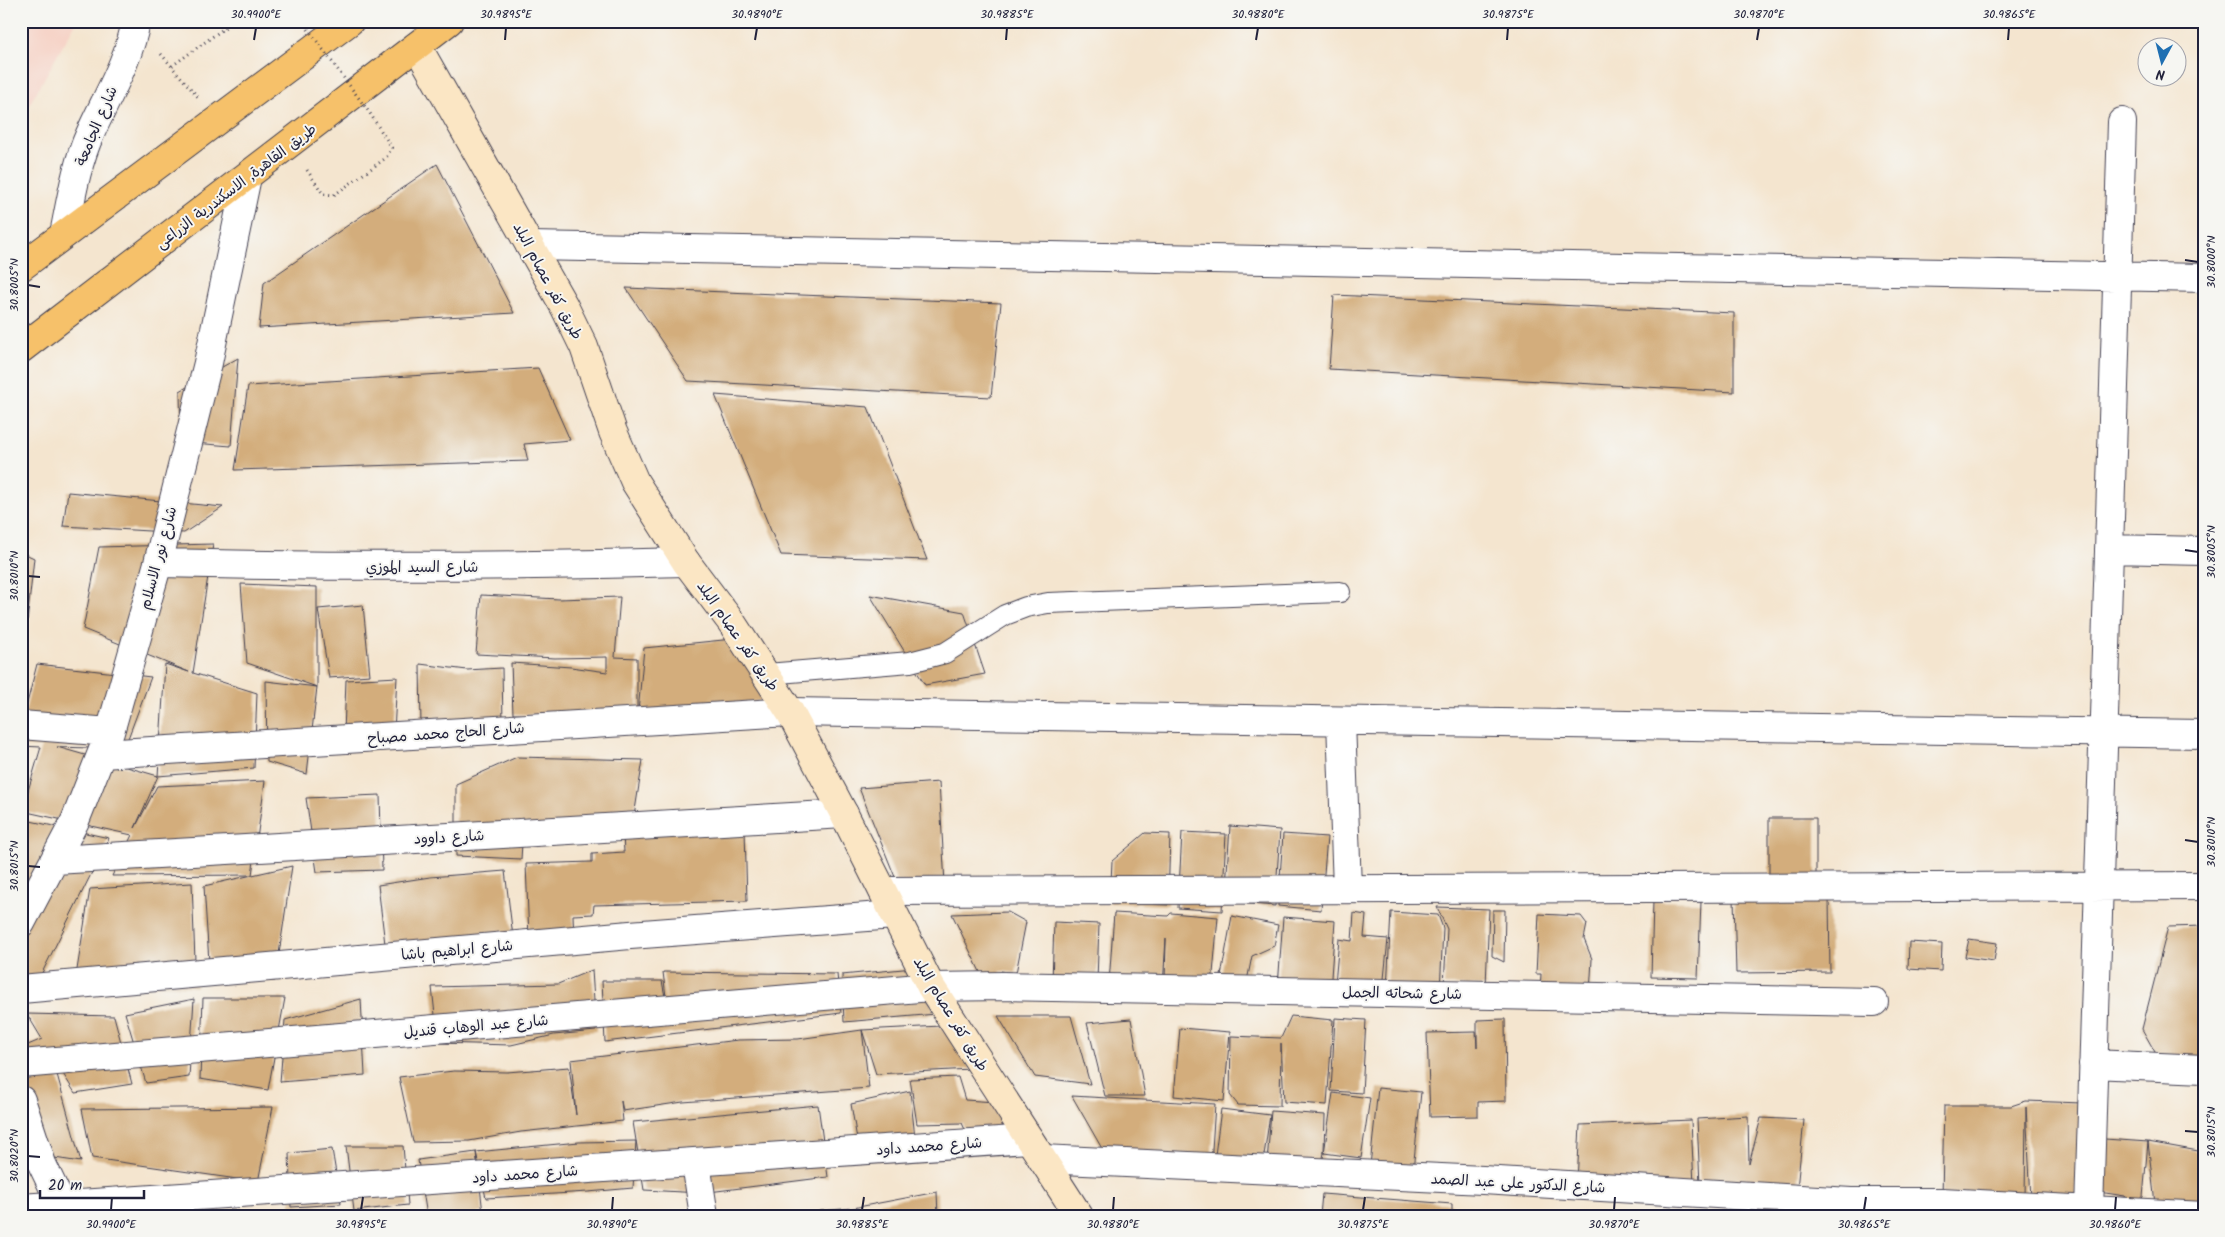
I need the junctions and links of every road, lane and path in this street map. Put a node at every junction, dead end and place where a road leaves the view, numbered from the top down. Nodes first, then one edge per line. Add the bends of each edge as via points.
1 (234, 21) edge
2 (302, 21) edge
3 (350, 21) edge
4 (449, 21) edge
5 (136, 23) edge
6 (417, 46) junction
7 (172, 66) junction
8 (218, 120) junction
9 (2122, 122) dead end
10 (289, 145) junction
11 (247, 177) junction
12 (64, 234) junction
13 (530, 246) junction
14 (21, 267) edge
15 (2118, 277) junction
16 (2204, 278) edge
17 (21, 349) edge
18 (2109, 548) junction
19 (2204, 551) edge
20 (686, 562) junction
21 (158, 563) junction
22 (1340, 592) dead end
23 (767, 674) junction
24 (790, 712) junction
25 (1341, 721) junction
26 (21, 725) edge
27 (2104, 732) junction
28 (2204, 734) edge
29 (106, 743) junction
30 (844, 814) junction
31 (54, 860) junction
32 (2099, 886) junction
33 (2204, 886) edge
34 (1347, 888) junction
35 (883, 891) junction
36 (894, 915) junction
37 (21, 923) edge
38 (931, 987) junction
39 (21, 989) edge
40 (1874, 1002) dead end
41 (21, 1064) edge
42 (2093, 1064) junction
43 (2204, 1070) edge
44 (21, 1100) edge
45 (1036, 1149) junction
46 (696, 1162) junction
47 (21, 1208) edge
48 (64, 1211) edge
49 (2089, 1211) junction
50 (704, 1216) edge
51 (1079, 1216) edge
52 (2204, 1216) edge

1 - 7 path
2 - 10 path, bridge via 392,148 386,158 334,195 323,194
3 - 8 highway
4 - 6 highway, طريق القاهرة, الاسكندرية الزراعى
5 - 7 path
5 - 12 street, شارع الجامعة via 76,175
6 - 10 highway, طريق القاهرة, الاسكندرية الزراعى
6 - 13 street, طريق كفر عصام البلد
7 - 8 path
8 - 12 highway
9 - 15 street
10 - 11 highway, طريق القاهرة, الاسكندرية الزراعى
11 - 17 highway, طريق القاهرة, الاسكندرية الزراعى
11 - 21 street, شارع نور الاسلام via 208,363
12 - 14 highway
13 - 15 street
13 - 20 street, طريق كفر عصام البلد via 584,347 613,432 636,482
15 - 16 street
15 - 18 street
18 - 19 street
18 - 27 street
20 - 21 street, شارع السيد الموزي via 510,567
20 - 23 street, طريق كفر عصام البلد
21 - 29 street, شارع نور الاسلام
22 - 23 lane via 1048,603 1005,615 959,646 928,659
23 - 24 street, طريق كفر عصام البلد
24 - 25 street, شارع الحاج محمد مصباح
24 - 29 street, شارع الحاج محمد مصباح
24 - 30 street, طريق كفر عصام البلد
25 - 27 street, شارع الحاج محمد مصباح
25 - 34 street
26 - 29 street, شارع الحاج محمد مصباح
27 - 28 street, شارع الحاج محمد مصباح
27 - 32 street
29 - 31 street, شارع نور الاسلام via 75,821
30 - 31 street, شارع داوود
30 - 35 street, طريق كفر عصام البلد
31 - 37 street, شارع نور الاسلام
32 - 33 street
32 - 34 street
32 - 42 street
34 - 35 street
35 - 36 street, طريق كفر عصام البلد
36 - 38 street, طريق كفر عصام البلد
36 - 39 street, شارع ابراهيم باشا
38 - 40 street, شارع شحاته الجمل
38 - 41 street, شارع عبد الوهاب قنديل
38 - 45 street, طريق كفر عصام البلد
42 - 43 street
42 - 49 street
44 - 48 street via 42,1164
45 - 46 street, شارع محمد داود
45 - 49 street, شارع الدكتور على عبد الصمد via 1851,1202 1942,1202
45 - 51 street, طريق كفر عصام البلد
46 - 48 street, شارع محمد داود
46 - 50 street
47 - 48 street, شارع محمد داود
49 - 52 street, شارع الدكتور على عبد الصمد

